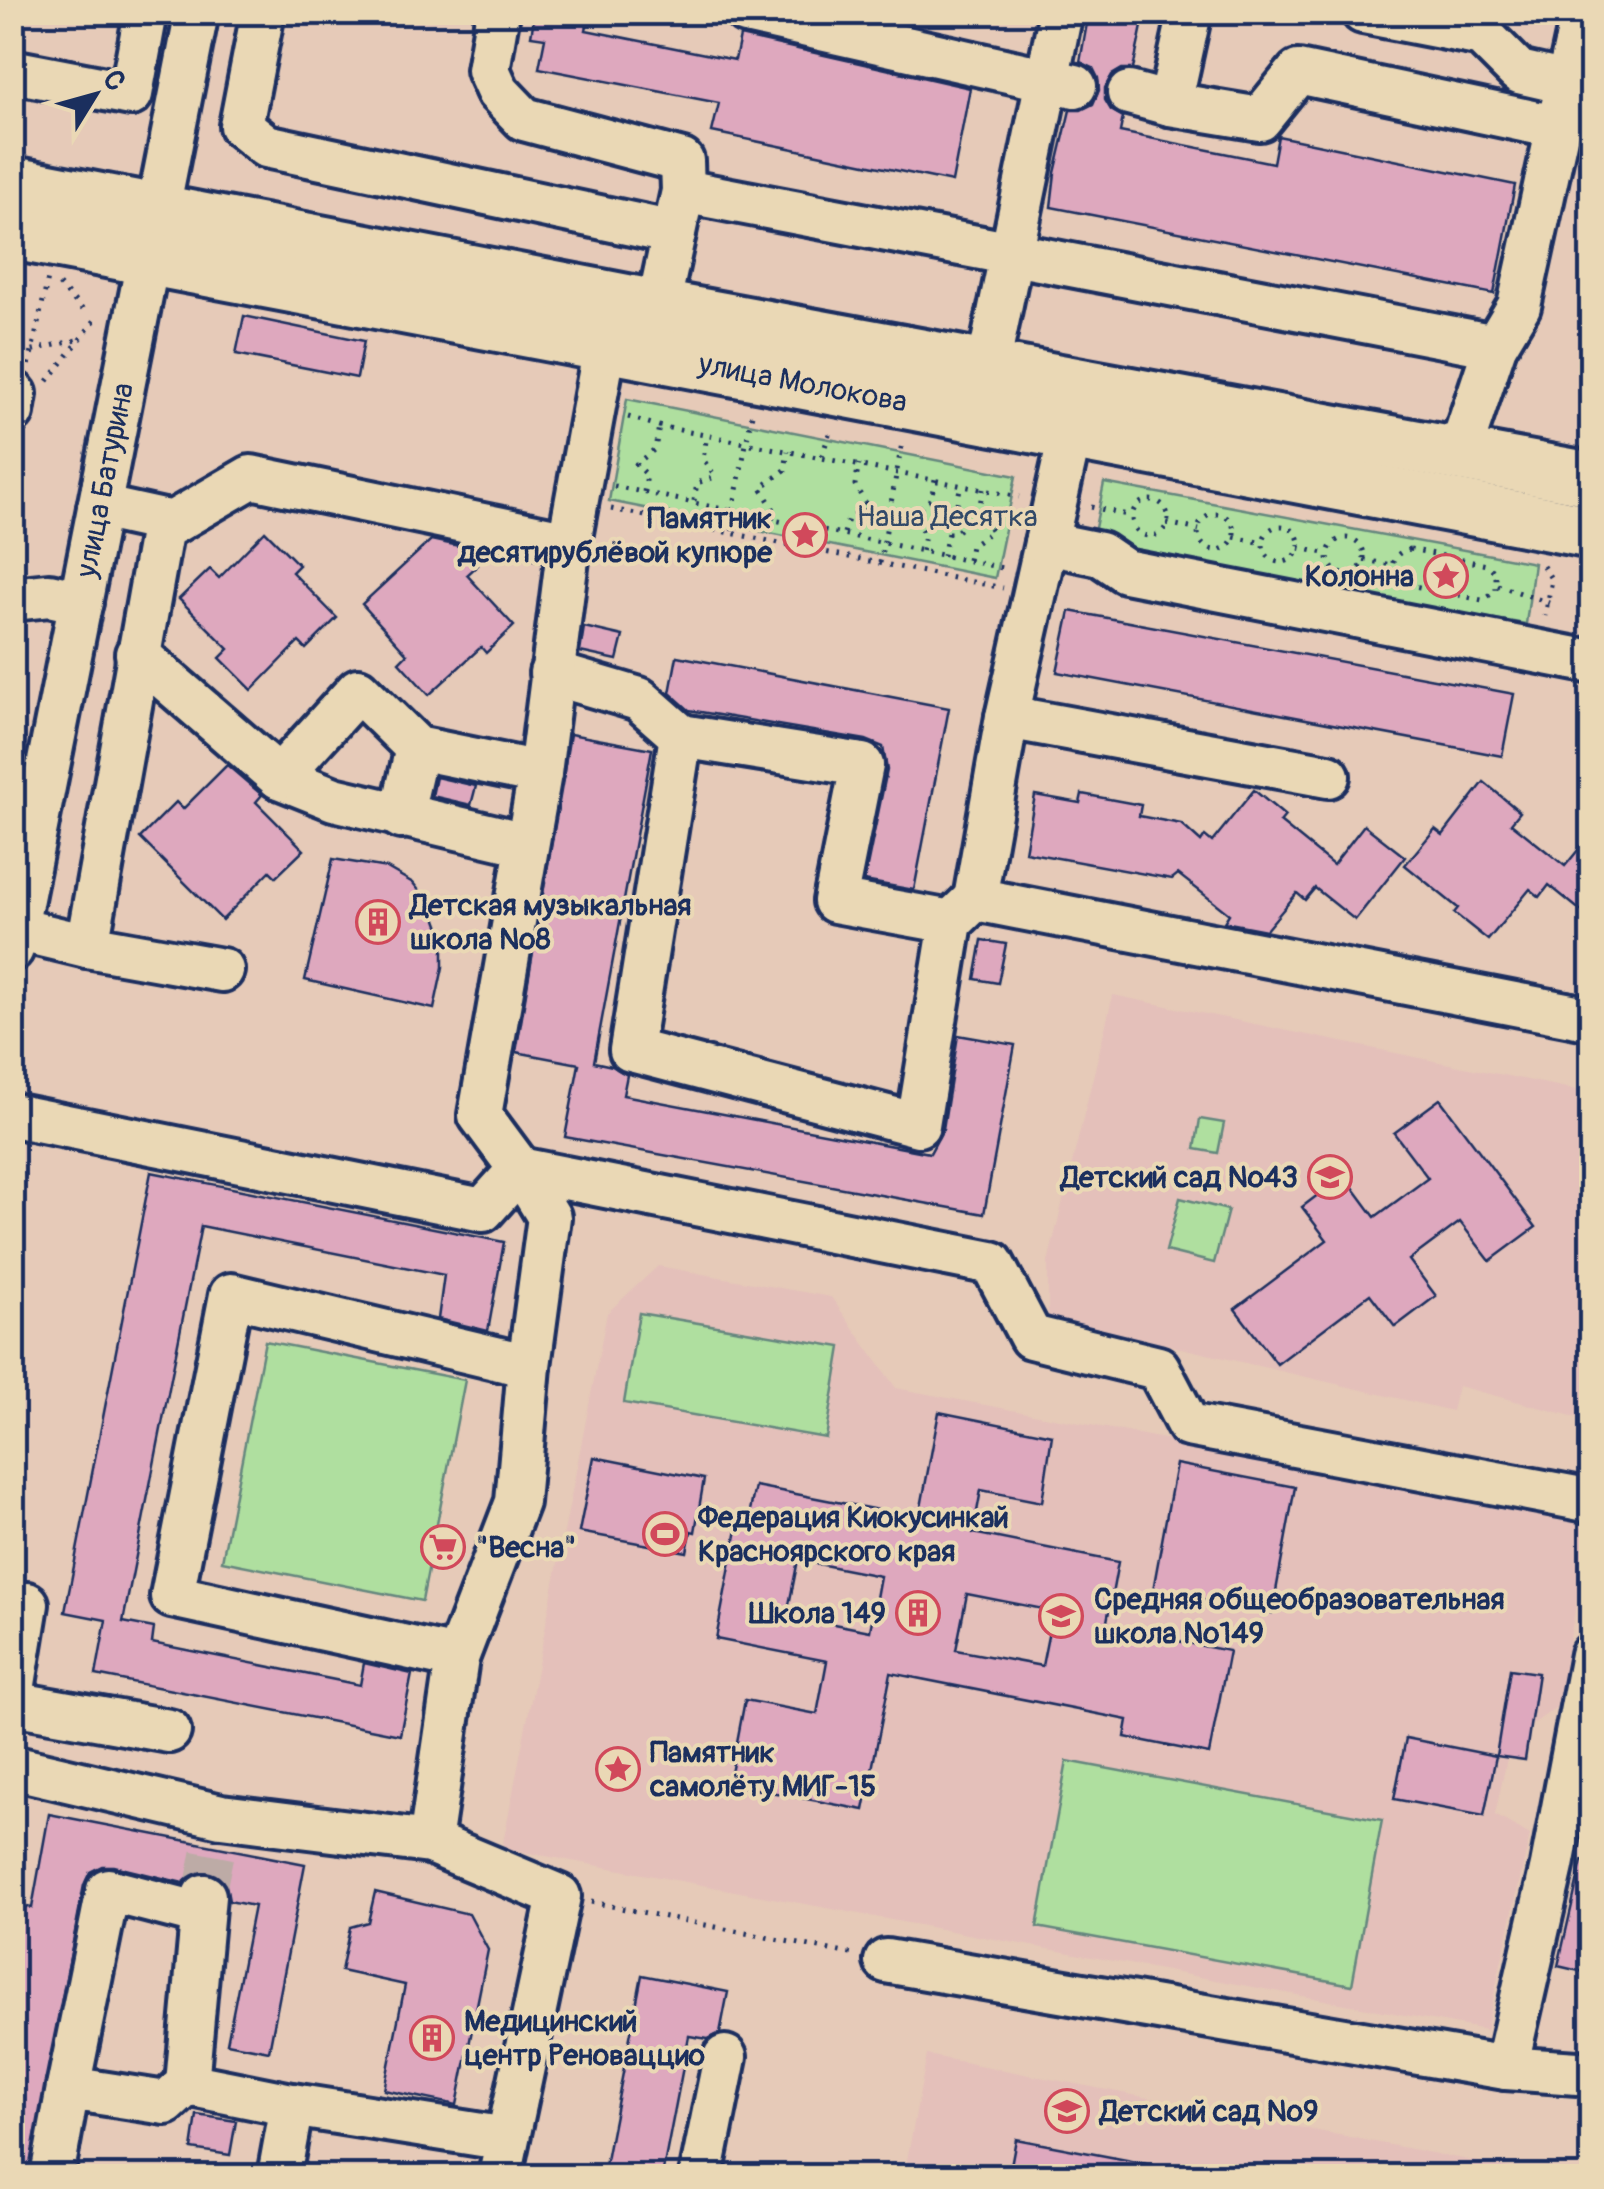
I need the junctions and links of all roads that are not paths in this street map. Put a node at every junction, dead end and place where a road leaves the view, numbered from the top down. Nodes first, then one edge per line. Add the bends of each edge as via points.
1 (146, 12) edge
2 (197, 12) edge
3 (263, 12) edge
4 (498, 12) edge
5 (746, 12) edge
6 (1061, 12) edge
7 (1190, 12) edge
8 (1363, 12) edge
9 (1583, 12) edge
10 (12, 71) edge
11 (1061, 82) junction
12 (1567, 82) junction
13 (1128, 93) dead end
14 (1170, 104) junction
15 (1556, 127) junction
16 (12, 182) edge
17 (683, 191) junction
18 (12, 233) edge
19 (674, 233) junction
20 (154, 235) junction
21 (1010, 254) junction
22 (658, 307) junction
23 (605, 346) junction
24 (1495, 346) junction
25 (988, 367) junction
26 (1070, 436) junction
27 (1460, 454) junction
28 (1592, 478) edge
29 (99, 507) junction
30 (583, 513) junction
31 (162, 521) junction
32 (1592, 532) edge
33 (1046, 542) junction
34 (12, 598) edge
35 (81, 602) junction
36 (137, 654) junction
37 (1592, 662) edge
38 (551, 673) junction
39 (1007, 718) junction
40 (681, 736) junction
41 (417, 748) junction
42 (540, 773) junction
43 (1328, 776) dead end
44 (280, 777) junction
45 (402, 817) junction
46 (526, 844) junction
47 (963, 911) junction
48 (14, 935) edge
49 (86, 946) junction
50 (222, 970) dead end
51 (1592, 1019) edge
52 (12, 1114) edge
53 (520, 1169) junction
54 (529, 1366) junction
55 (1592, 1501) edge
56 (27, 1604) dead end
57 (1592, 1654) edge
58 (458, 1658) junction
59 (12, 1700) edge
60 (169, 1731) dead end
61 (12, 1767) edge
62 (1580, 1790) edge
63 (430, 1842) junction
64 (886, 1961) road end
65 (725, 2056) dead end
66 (1506, 2068) junction
67 (1592, 2074) edge
68 (187, 2084) junction
69 (68, 2088) junction
70 (292, 2106) junction
71 (504, 2158) edge
72 (52, 2176) edge
73 (279, 2176) edge
74 (701, 2176) edge

1 - 10 street via 130,94
2 - 20 street, улица Батурина
3 - 19 street via 241,126 266,146
4 - 17 street via 488,70 524,119 682,161
5 - 11 street
6 - 11 street
7 - 14 street
8 - 12 street via 1482,35 1519,72
9 - 12 street
11 - 21 street
12 - 15 street
13 - 14 street
14 - 15 street via 1260,119 1298,72
15 - 24 street via 1519,306
16 - 20 main road, улица Молокова
17 - 19 street
17 - 21 street
18 - 20 main road, улица Молокова
19 - 22 street
20 - 22 main road, улица Молокова
20 - 23 main road, улица Молокова
20 - 29 street, улица Батурина
21 - 24 street
21 - 25 street
22 - 25 main road, улица Молокова
23 - 26 main road, улица Молокова
23 - 30 street
24 - 27 street
25 - 27 main road, улица Молокова
26 - 32 main road, улица Молокова
26 - 33 street
27 - 28 main road, улица Молокова
29 - 31 street
29 - 35 street, улица Батурина
30 - 31 street via 251,477 172,523
30 - 38 street
31 - 36 street
33 - 37 street via 1100,554 1125,571
33 - 39 street via 1022,589
34 - 35 street via 49,595
35 - 48 street, улица Батурина
36 - 44 street
36 - 49 street
38 - 40 street via 638,699
38 - 42 street
39 - 43 street
39 - 47 street
40 - 47 street via 862,765 835,901
40 - 47 street via 631,1050 918,1125
41 - 42 street
41 - 44 street via 358,690
41 - 45 street
42 - 46 street
44 - 45 street
45 - 46 street
46 - 53 street via 480,1115
47 - 51 street
48 - 49 street
49 - 50 street
52 - 53 street via 483,1210
53 - 54 street via 549,1217
53 - 55 street via 992,1263 1031,1337 1158,1368 1188,1425
54 - 58 street via 517,1502
54 - 58 street via 231,1295 172,1596
56 - 59 street
57 - 62 street
58 - 63 street
59 - 60 street
61 - 63 street via 218,1831
62 - 66 street
63 - 71 street via 559,1896
64 - 66 street
65 - 74 street
66 - 67 street
68 - 69 street via 166,2103
68 - 69 street via 202,1905 108,1890
68 - 70 street
69 - 72 street
70 - 71 street
70 - 73 street

